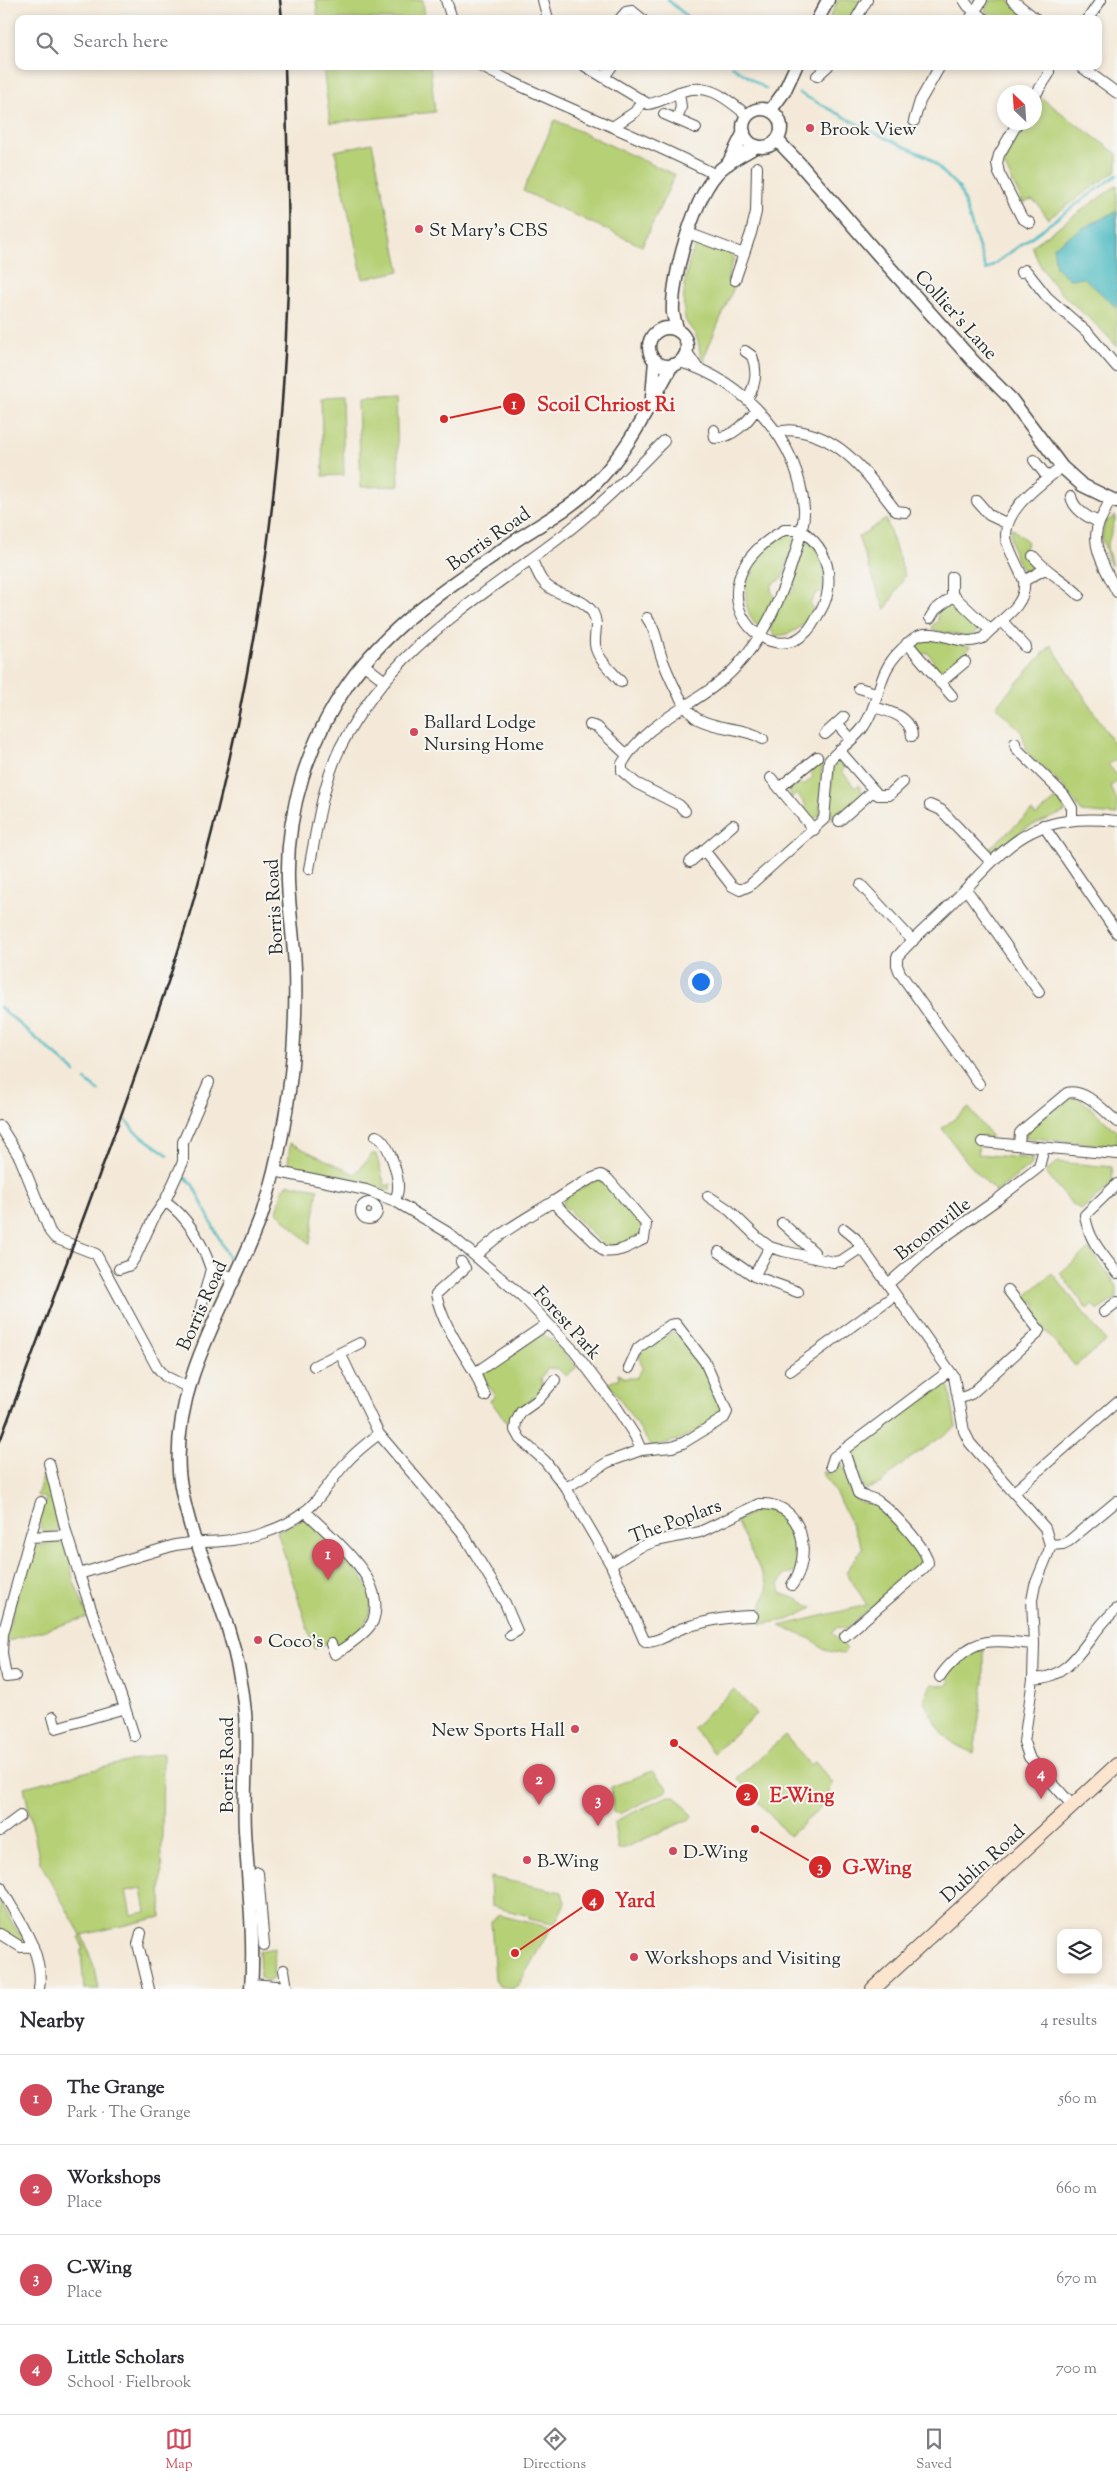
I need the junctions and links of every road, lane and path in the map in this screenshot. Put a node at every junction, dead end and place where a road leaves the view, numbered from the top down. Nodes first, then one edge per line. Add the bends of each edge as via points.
1 (446, 0) edge
2 (543, 0) edge
3 (828, 0) edge
4 (867, 0) edge
5 (964, 0) edge
6 (982, 0) edge
7 (1012, 0) edge
8 (1102, 0) edge
9 (451, 15) edge
10 (547, 15) edge
11 (623, 15) edge
12 (638, 15) edge
13 (820, 15) edge
14 (858, 15) edge
15 (972, 15) edge
16 (1031, 15) edge
17 (1091, 15) edge
18 (489, 70) edge
19 (592, 70) edge
20 (609, 70) edge
21 (794, 70) edge
22 (824, 70) edge
23 (938, 70) edge
24 (1048, 70) edge
25 (1085, 70) edge
26 (817, 76) dead end
27 (604, 77) junction
28 (1041, 85) edge
29 (679, 92) junction
30 (1117, 93) edge
31 (642, 101) junction
32 (770, 111) junction
33 (664, 114) dead end
34 (748, 116) junction
35 (677, 120) junction
36 (914, 121) dead end
37 (614, 126) junction
38 (696, 128) dead end
39 (1013, 130) edge
40 (744, 132) junction
41 (777, 140) junction
42 (757, 146) junction
43 (728, 164) junction
44 (757, 167) dead end
45 (716, 175) junction
46 (1030, 223) dead end
47 (688, 232) junction
48 (744, 254) junction
49 (1021, 272) dead end
50 (735, 280) dead end
51 (674, 299) junction
52 (658, 331) junction
53 (678, 331) junction
54 (744, 351) dead end
55 (679, 359) junction
56 (655, 360) junction
57 (1117, 367) edge
58 (747, 399) junction
59 (652, 402) junction
60 (756, 408) junction
61 (714, 430) dead end
62 (777, 433) junction
63 (664, 441) dead end
64 (1034, 460) dead end
65 (1062, 467) junction
66 (1048, 478) junction
67 (1071, 496) dead end
68 (976, 501) dead end
69 (1113, 501) edge
70 (905, 512) dead end
71 (1099, 522) junction
72 (1008, 524) junction
73 (801, 530) junction
74 (1033, 556) dead end
75 (531, 559) junction
76 (1045, 569) junction
77 (952, 576) dead end
78 (1024, 581) junction
79 (1117, 592) edge
80 (1078, 595) dead end
81 (952, 597) junction
82 (647, 618) dead end
83 (930, 618) dead end
84 (1002, 621) junction
85 (990, 630) junction
86 (760, 637) junction
87 (907, 643) junction
88 (1026, 647) dead end
89 (965, 662) dead end
90 (363, 664) junction
91 (384, 681) junction
92 (621, 682) dead end
93 (940, 683) junction
94 (860, 688) dead end
95 (876, 693) junction
96 (952, 696) dead end
97 (873, 706) junction
98 (685, 707) junction
99 (590, 725) dead end
100 (825, 734) dead end
101 (912, 736) dead end
102 (763, 739) dead end
103 (851, 739) junction
104 (1016, 744) dead end
105 (839, 750) junction
106 (627, 755) junction
107 (817, 757) dead end
108 (771, 778) dead end
109 (903, 782) dead end
110 (779, 788) junction
111 (874, 790) junction
112 (930, 805) dead end
113 (685, 811) dead end
114 (1072, 820) junction
115 (839, 821) dead end
116 (1117, 821) edge
117 (733, 825) dead end
118 (1043, 826) junction
119 (814, 830) junction
120 (704, 850) junction
121 (690, 862) dead end
122 (991, 862) junction
123 (309, 869) dead end
124 (860, 885) dead end
125 (966, 889) junction
126 (1117, 933) edge
127 (913, 941) junction
128 (1039, 992) dead end
129 (209, 1082) dead end
130 (979, 1084) dead end
131 (1117, 1122) edge
132 (0, 1126) edge
133 (376, 1136) dead end
134 (982, 1142) dead end
135 (1019, 1144) junction
136 (1044, 1148) junction
137 (1117, 1154) edge
138 (274, 1171) junction
139 (1117, 1184) edge
140 (708, 1196) dead end
141 (165, 1201) junction
142 (395, 1201) junction
143 (553, 1202) junction
144 (782, 1223) dead end
145 (844, 1229) dead end
146 (770, 1247) junction
147 (862, 1247) junction
148 (719, 1252) dead end
149 (476, 1256) junction
150 (814, 1258) junction
151 (461, 1262) dead end
152 (119, 1269) dead end
153 (211, 1269) junction
154 (1117, 1273) edge
155 (754, 1276) junction
156 (234, 1278) junction
157 (888, 1284) junction
158 (1008, 1290) dead end
159 (798, 1292) dead end
160 (895, 1295) junction
161 (1117, 1302) edge
162 (1104, 1312) dead end
163 (198, 1318) dead end
164 (546, 1324) junction
165 (360, 1343) dead end
166 (340, 1353) junction
167 (314, 1366) dead end
168 (629, 1368) dead end
169 (790, 1370) dead end
170 (950, 1371) junction
171 (475, 1373) junction
172 (555, 1380) dead end
173 (187, 1387) junction
174 (485, 1396) dead end
175 (959, 1399) junction
176 (1117, 1402) edge
177 (379, 1434) junction
178 (641, 1450) junction
179 (844, 1451) junction
180 (49, 1463) dead end
181 (831, 1466) dead end
182 (566, 1488) junction
183 (1014, 1492) junction
184 (1117, 1501) edge
185 (41, 1502) dead end
186 (305, 1511) junction
187 (67, 1535) junction
188 (30, 1537) junction
189 (196, 1543) junction
190 (1050, 1545) junction
191 (610, 1565) junction
192 (79, 1574) junction
193 (792, 1586) dead end
194 (1117, 1609) edge
195 (753, 1616) dead end
196 (510, 1635) dead end
197 (845, 1636) dead end
198 (331, 1644) dead end
199 (1034, 1644) junction
200 (15, 1676) dead end
201 (940, 1677) dead end
202 (1033, 1679) junction
203 (125, 1708) junction
204 (53, 1718) dead end
205 (134, 1736) dead end
206 (1117, 1765) edge
207 (1072, 1805) junction
208 (20, 1816) dead end
209 (0, 1831) edge
210 (258, 1873) dead end
211 (0, 1886) edge
212 (256, 1910) junction
213 (141, 1933) dead end
214 (0, 1934) edge
215 (264, 1945) dead end
216 (33, 1946) junction
217 (284, 1970) dead end
218 (251, 1987) edge
219 (287, 1988) edge
220 (39, 1989) edge
221 (148, 1989) edge
222 (873, 1989) edge

1 - 9 street
2 - 10 street
3 - 13 street
4 - 14 street
5 - 15 street
6 - 15 street
7 - 16 street
8 - 17 street
11 - 12 street via 632,10
18 - 37 street
19 - 27 street
20 - 27 street
21 - 32 street
22 - 26 street
23 - 36 street via 920,102
24 - 28 street
25 - 30 street
27 - 31 street
29 - 31 street via 654,103
29 - 34 street via 697,87 707,89
29 - 35 street via 681,107
31 - 37 street via 634,112
32 - 34 street via 758,110
32 - 41 street via 780,122
33 - 35 street
34 - 40 street
35 - 38 street
37 - 45 street
39 - 46 street via 997,163 1022,218
40 - 42 street via 748,141
40 - 43 street
41 - 42 street via 766,147
41 - 65 street, Collier's Lane via 1010,399
42 - 43 street
43 - 45 street
44 - 48 street via 756,212
45 - 47 street
47 - 48 street
47 - 51 street
48 - 50 street
49 - 57 street via 1025,270 1047,297 1087,332
51 - 52 street
51 - 53 street via 673,313
52 - 53 street via 668,328
52 - 56 street via 649,350
53 - 55 street via 684,338
54 - 58 street via 752,356 756,374
55 - 56 street via 663,365
55 - 58 street via 727,383
55 - 59 street, Borris Road
56 - 59 street, Borris Road
58 - 60 street
59 - 90 street, Borris Road via 623,453 588,490 401,625
60 - 61 street via 742,425 727,435 715,438
60 - 62 street
62 - 70 street via 790,430 828,440 857,464 896,511
62 - 73 street via 796,473 804,510
63 - 75 street via 606,499
64 - 66 street
65 - 66 street
65 - 69 street, Collier's Lane via 1082,485
66 - 72 street via 1024,500
67 - 71 street via 1079,510
68 - 72 street via 989,515
69 - 71 street
71 - 79 street via 1096,530 1098,549
72 - 78 street via 1007,542
73 - 86 street via 783,591
73 - 86 street via 784,530 772,537 755,551 742,570 738,586 740,609 749,628
73 - 86 street via 816,543 827,567 829,578 822,608 809,629 796,638 778,642
74 - 76 street
75 - 91 street via 440,624
75 - 92 street via 549,588 584,602 593,614 597,653
76 - 78 street
76 - 80 street
77 - 81 street
78 - 84 street via 1019,603
81 - 83 street
81 - 85 street
82 - 98 street
84 - 85 street
84 - 88 street
85 - 87 street via 984,638 972,642 928,634
86 - 98 street via 719,683
87 - 93 street
87 - 95 street via 889,661
89 - 93 street
90 - 91 street
90 - 138 street, Borris Road via 328,714 317,737 294,809 288,860 296,972 295,1014 287,1110
91 - 123 street via 351,729 331,770 324,789
93 - 96 street
94 - 95 street
95 - 97 street
97 - 101 street via 903,718
97 - 103 street via 863,729
98 - 102 street via 698,719 716,727
98 - 106 street via 658,724
99 - 106 street via 597,727
100 - 103 street via 840,720
103 - 105 street
104 - 114 street via 1016,748 1064,795 1072,808
105 - 111 street
105 - 119 street via 829,761 826,812
106 - 113 street via 622,771 636,783
107 - 110 street
108 - 110 street
109 - 111 street via 886,796 878,795
110 - 119 street
111 - 115 street
112 - 122 street via 941,810
114 - 116 street
114 - 118 street
117 - 120 street
118 - 122 street via 1021,838
118 - 126 street
119 - 120 street via 749,886 740,890 732,886
120 - 121 street
122 - 125 street
124 - 127 street
125 - 127 street
125 - 128 street
127 - 130 street via 897,957 897,968
129 - 141 street via 183,1142 183,1162
131 - 135 street via 1085,1095 1074,1091 1067,1093 1026,1127 1020,1133
132 - 173 street via 20,1158 50,1232 55,1238 96,1254 157,1368
133 - 142 street via 388,1146 398,1189
134 - 135 street
135 - 136 street
136 - 137 street
136 - 157 street, Broomville via 1039,1167 933,1245
138 - 142 street, Forest Park via 336,1182 374,1199
138 - 156 street, Borris Road via 262,1215
139 - 154 street via 1085,1215 1094,1244
140 - 146 street via 730,1210
141 - 152 street via 130,1265
141 - 153 street via 176,1208 194,1230
142 - 149 street, Forest Park via 432,1222
143 - 143 street via 604,1252 612,1253 644,1239 646,1224 601,1175
143 - 149 street via 512,1227
144 - 150 street via 814,1252
145 - 147 street, Broomville
146 - 150 street
146 - 155 street
147 - 150 street via 841,1261
147 - 157 street, Broomville
148 - 155 street
149 - 164 street, Forest Park via 524,1298
151 - 171 street via 465,1268 436,1294 448,1327
153 - 156 street
153 - 163 street
155 - 159 street
156 - 173 street, Borris Road
157 - 160 street, Broomville
158 - 175 street via 1039,1330 971,1394
160 - 169 street
160 - 170 street, Broomville
161 - 162 street
164 - 171 street
164 - 178 street, Forest Park via 592,1374 626,1422
165 - 166 street
166 - 167 street
166 - 177 street
168 - 178 street via 638,1348 676,1324 705,1362 727,1412 724,1418 688,1441 672,1447
170 - 175 street, Broomville
170 - 179 street
171 - 174 street
172 - 182 street via 538,1400 521,1412 515,1430
173 - 189 street, Borris Road via 181,1418 179,1473
175 - 183 street, Broomville via 966,1438
176 - 183 street
177 - 186 street via 354,1453
177 - 196 street via 462,1532 505,1603 517,1631
178 - 182 street via 608,1462
179 - 181 street via 834,1458
179 - 197 street via 858,1493 881,1503 923,1549 928,1563
180 - 187 street
182 - 191 street
183 - 190 street, Broomville via 1045,1528
184 - 190 street via 1069,1541
185 - 188 street
186 - 189 street via 274,1528 250,1536
186 - 198 street via 367,1575 376,1604 372,1622 350,1644 335,1654
187 - 188 street
187 - 192 street
188 - 200 street via 3,1634 6,1677
189 - 192 street via 175,1545
189 - 212 street, Borris Road via 230,1631 243,1692 245,1827
190 - 199 street via 1032,1600
191 - 193 street, The Poplars via 640,1547 700,1532 759,1504 768,1503 788,1512 802,1538 803,1566
191 - 195 street via 647,1642 657,1641 682,1628 730,1616
192 - 203 street
194 - 202 street via 1095,1630 1078,1656 1055,1676
199 - 201 street via 981,1641 944,1669
199 - 202 street
202 - 207 street via 1024,1748 1059,1794
203 - 204 street via 56,1728
203 - 205 street
206 - 207 main road, Dublin Road
207 - 222 main road, Dublin Road
208 - 209 street
210 - 212 street
211 - 216 street
212 - 215 street
212 - 218 street, Borris Road
213 - 221 street via 138,1944
214 - 216 street via 21,1947
216 - 220 street
217 - 219 street
218 - 219 street

